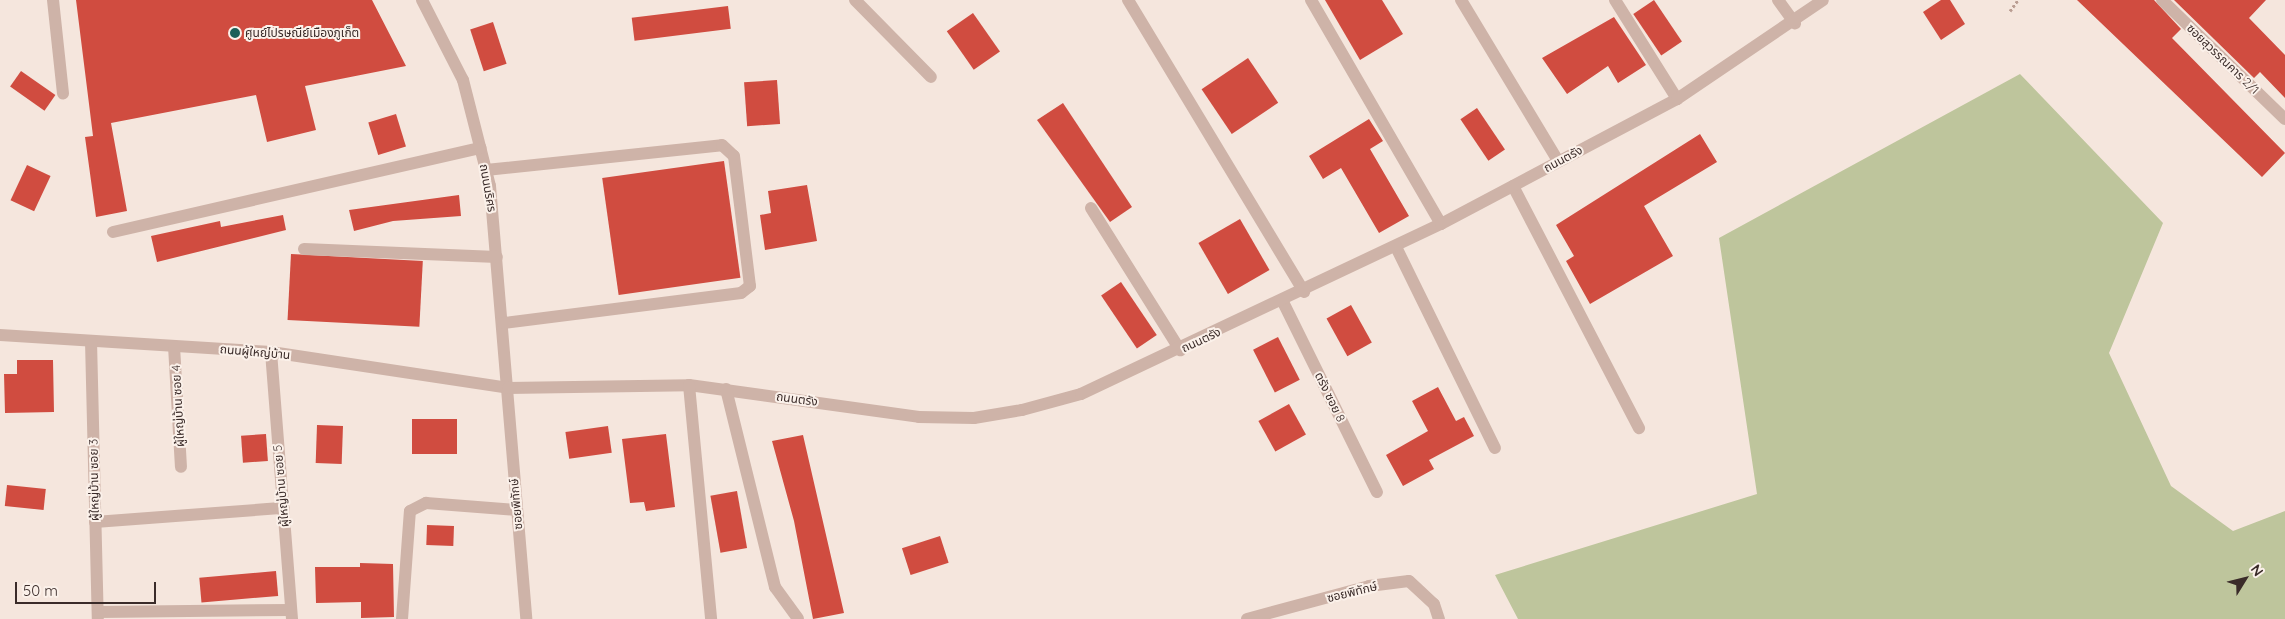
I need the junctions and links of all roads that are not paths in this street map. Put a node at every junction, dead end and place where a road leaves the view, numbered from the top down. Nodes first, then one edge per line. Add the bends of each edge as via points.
1 (53, 0) edge
2 (422, 0) edge
3 (854, 0) edge
4 (1128, 0) edge
5 (1311, 0) edge
6 (1462, 0) edge
7 (1615, 0) edge
8 (1778, 0) edge
9 (1823, 0) edge
10 (2162, 0) edge
11 (1795, 23) junction
12 (931, 77) dead end
13 (63, 92) dead end
14 (1677, 99) junction
15 (2285, 119) edge
16 (481, 148) junction
17 (1558, 161) junction
18 (486, 170) junction
19 (1513, 186) junction
20 (1091, 208) dead end
21 (1441, 224) junction
22 (113, 232) dead end
23 (1396, 247) junction
24 (304, 249) dead end
25 (497, 257) junction
26 (1304, 292) junction
27 (1283, 302) junction
28 (504, 323) junction
29 (0, 336) edge
30 (91, 341) junction
31 (174, 346) junction
32 (1180, 350) junction
33 (271, 352) junction
34 (690, 385) junction
35 (508, 388) junction
36 (726, 389) junction
37 (1639, 428) dead end
38 (1495, 448) dead end
39 (181, 467) dead end
40 (1378, 492) dead end
41 (283, 508) junction
42 (516, 510) junction
43 (95, 522) junction
44 (292, 614) edge
45 (98, 615) edge
46 (402, 619) edge
47 (526, 619) edge
48 (711, 619) edge
49 (798, 619) edge
50 (1247, 619) edge
51 (1439, 619) edge

1 - 13 street
2 - 16 street, ถนนนริศร via 463,80
3 - 12 street
4 - 26 street
5 - 21 street
6 - 17 street
7 - 14 street
8 - 11 street
9 - 11 street, ถนนตรัง
10 - 15 street, ซอยสุวรรณคาร 2/1
11 - 14 street, ถนนตรัง
14 - 17 street, ถนนตรัง
16 - 18 street, ถนนนริศร
16 - 22 street
17 - 19 street, ถนนตรัง
18 - 25 street, ถนนนริศร
18 - 28 street via 722,145 734,156 750,286 741,293
19 - 21 street, ถนนตรัง
19 - 37 street
20 - 32 street
21 - 23 street, ถนนตรัง
23 - 26 street, ถนนตรัง
23 - 38 street
24 - 25 street
25 - 28 street, ถนนนริศร
26 - 27 street, ถนนตรัง
27 - 32 street, ถนนตรัง
27 - 40 street, ตรัง ซอย 8
28 - 35 street, ถนนนริศร
29 - 30 street, ถนนผู้ใหญ่บ้าน
30 - 31 street, ถนนผู้ใหญ่บ้าน
30 - 43 street, ผู้ใหญ่บ้าน ซอย 3
31 - 33 street, ถนนผู้ใหญ่บ้าน
31 - 39 street, ผู้ใหญ่บ้าน ซอย 4
32 - 36 street, ถนนตรัง via 1082,394 974,418 919,417
33 - 35 street, ถนนผู้ใหญ่บ้าน
33 - 41 street, ผู้ใหญ่บ้าน ซอย 5
34 - 35 street, ถนนตรัง
34 - 36 street, ถนนตรัง
34 - 48 street
35 - 42 street, ซอยพิทักษ์
36 - 49 street via 775,587
41 - 43 street
41 - 44 street, ผู้ใหญ่บ้าน ซอย 5
42 - 46 street via 426,502 410,511
42 - 47 street, ซอยพิทักษ์
43 - 45 street, ผู้ใหญ่บ้าน ซอย 3
44 - 45 street
50 - 51 street, ซอยพิทักษ์ via 1369,586 1409,580 1434,604

